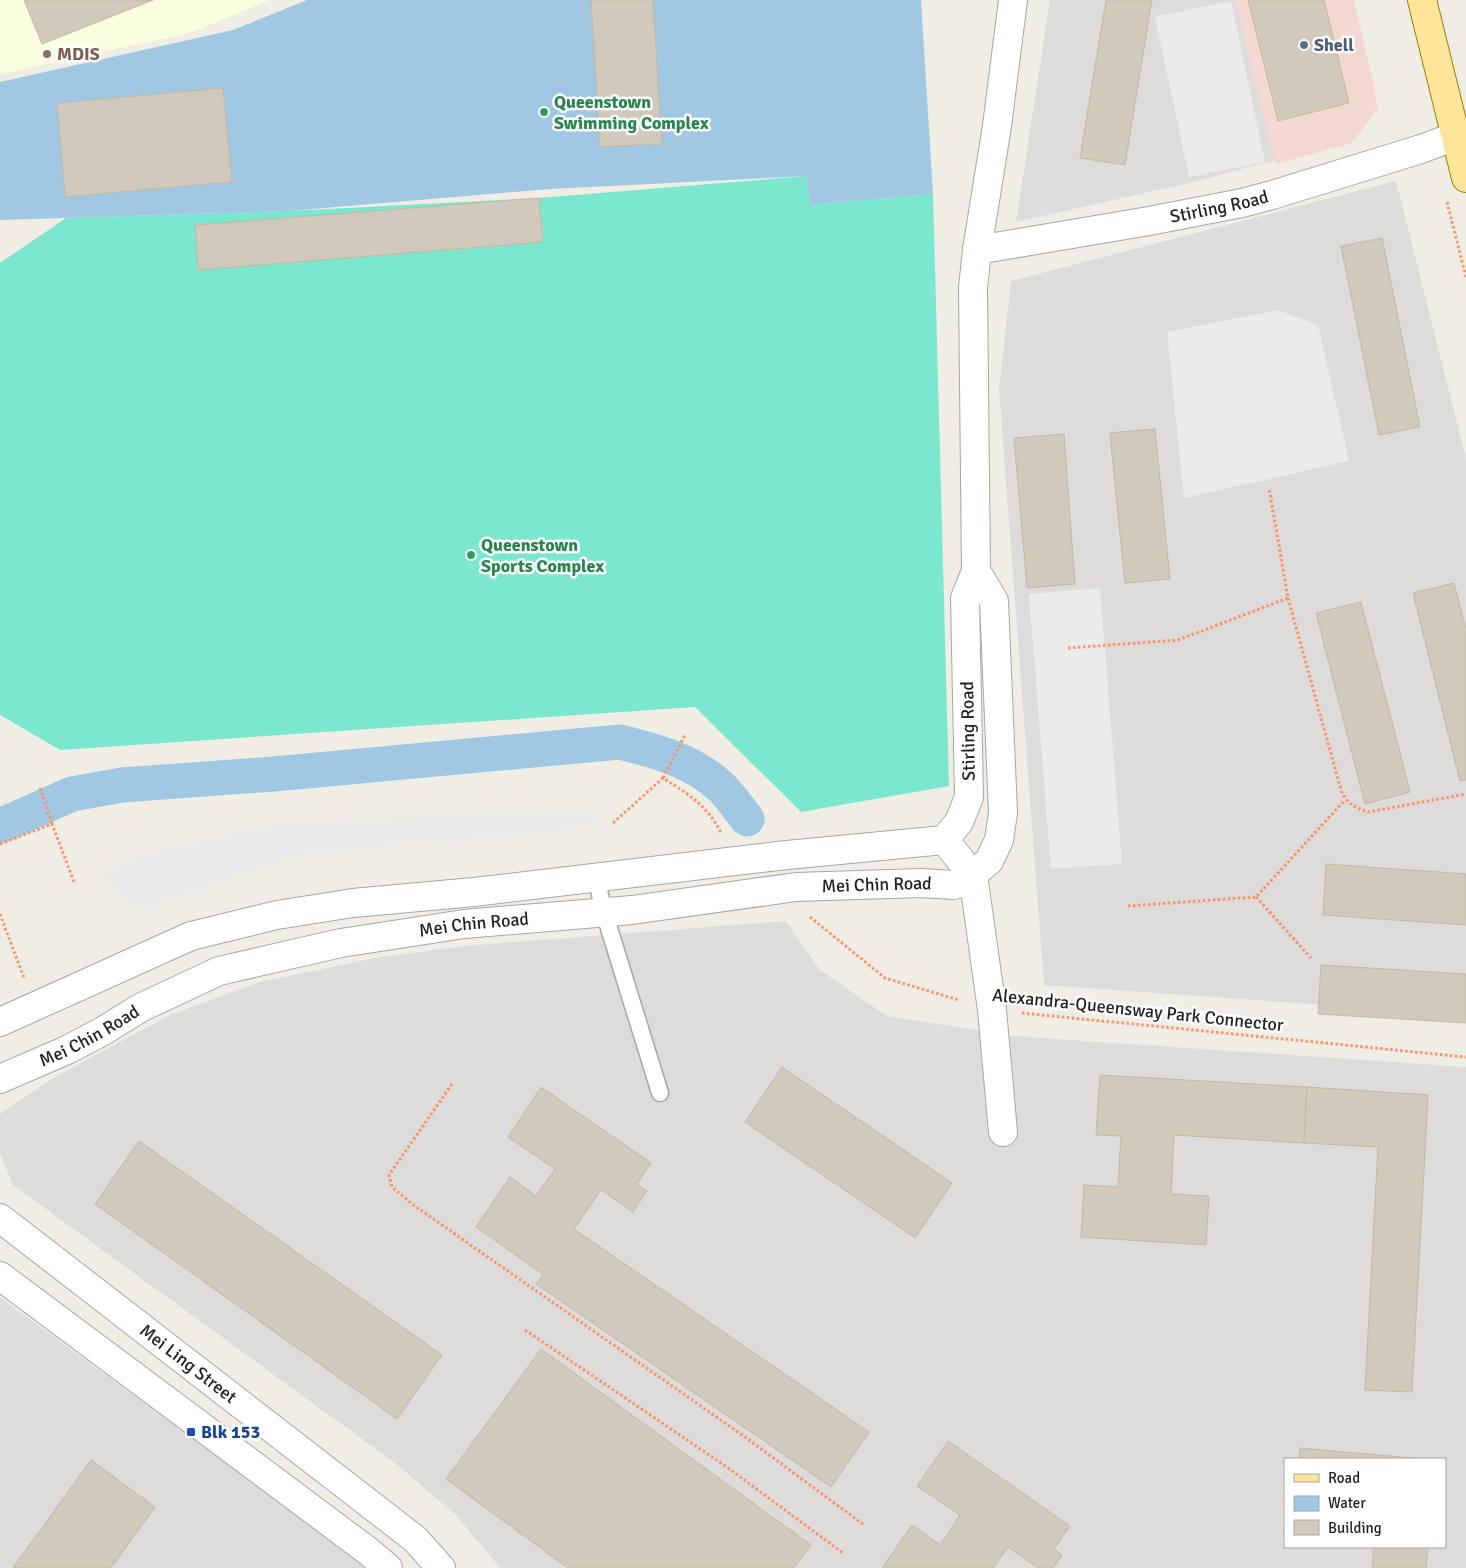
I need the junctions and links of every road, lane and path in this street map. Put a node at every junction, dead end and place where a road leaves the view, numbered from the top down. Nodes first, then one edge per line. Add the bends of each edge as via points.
1 (1013, 0) edge
2 (1422, 0) edge
3 (1456, 136) junction
4 (1466, 178) edge
5 (1447, 201) dead end
6 (977, 250) junction
7 (1466, 277) edge
8 (1269, 488) dead end
9 (976, 571) junction
10 (1288, 598) junction
11 (1068, 648) dead end
12 (685, 735) dead end
13 (663, 778) junction
14 (40, 788) dead end
15 (1466, 794) edge
16 (1345, 800) junction
17 (613, 823) dead end
18 (52, 824) junction
19 (723, 837) dead end
20 (944, 840) junction
21 (0, 844) edge
22 (973, 875) junction
23 (596, 877) junction
24 (74, 882) dead end
25 (1256, 897) junction
26 (1128, 906) dead end
27 (604, 912) junction
28 (803, 912) dead end
29 (0, 914) edge
30 (1311, 958) dead end
31 (35, 1007) junction
32 (992, 1010) junction
33 (0, 1022) edge
34 (1466, 1057) edge
35 (0, 1079) edge
36 (452, 1084) dead end
37 (660, 1093) dead end
38 (1003, 1132) dead end
39 (0, 1218) edge
40 (0, 1276) edge
41 (525, 1330) dead end
42 (864, 1525) dead end
43 (843, 1553) dead end
44 (388, 1568) edge
45 (442, 1568) edge

1 - 6 street, Stirling Road
2 - 3 main road
3 - 4 main road
3 - 6 street, Stirling Road via 1242,203
5 - 7 path
6 - 9 street, Stirling Road via 973,288
8 - 10 path
9 - 20 street, Stirling Road via 965,598 969,797 960,822
9 - 22 street, Stirling Road via 994,600 1003,813 999,840 989,861
10 - 11 path via 1178,640
10 - 16 path
12 - 13 path
13 - 17 path
13 - 19 path via 691,796 714,818
14 - 18 path
15 - 16 path via 1368,812
16 - 25 path
18 - 21 path
18 - 24 path
20 - 22 street
20 - 23 street, Mei Chin Road
22 - 27 street, Mei Chin Road via 954,885 796,887
22 - 32 street
23 - 27 lane
23 - 31 street, Mei Chin Road via 353,903 277,915 191,936
25 - 26 path
25 - 30 path
27 - 35 street, Mei Chin Road via 436,928 341,943 219,971 140,1008 67,1050
27 - 37 lane
28 - 32 path, Alexandra-Queensway Park Connector via 885,978
29 - 31 path
31 - 33 street, Mei Chin Road
32 - 34 path, Alexandra-Queensway Park Connector
32 - 38 street
36 - 42 path via 389,1175 392,1187
39 - 45 street, Mei Ling Street via 415,1539
40 - 44 street
41 - 43 path via 724,1465

